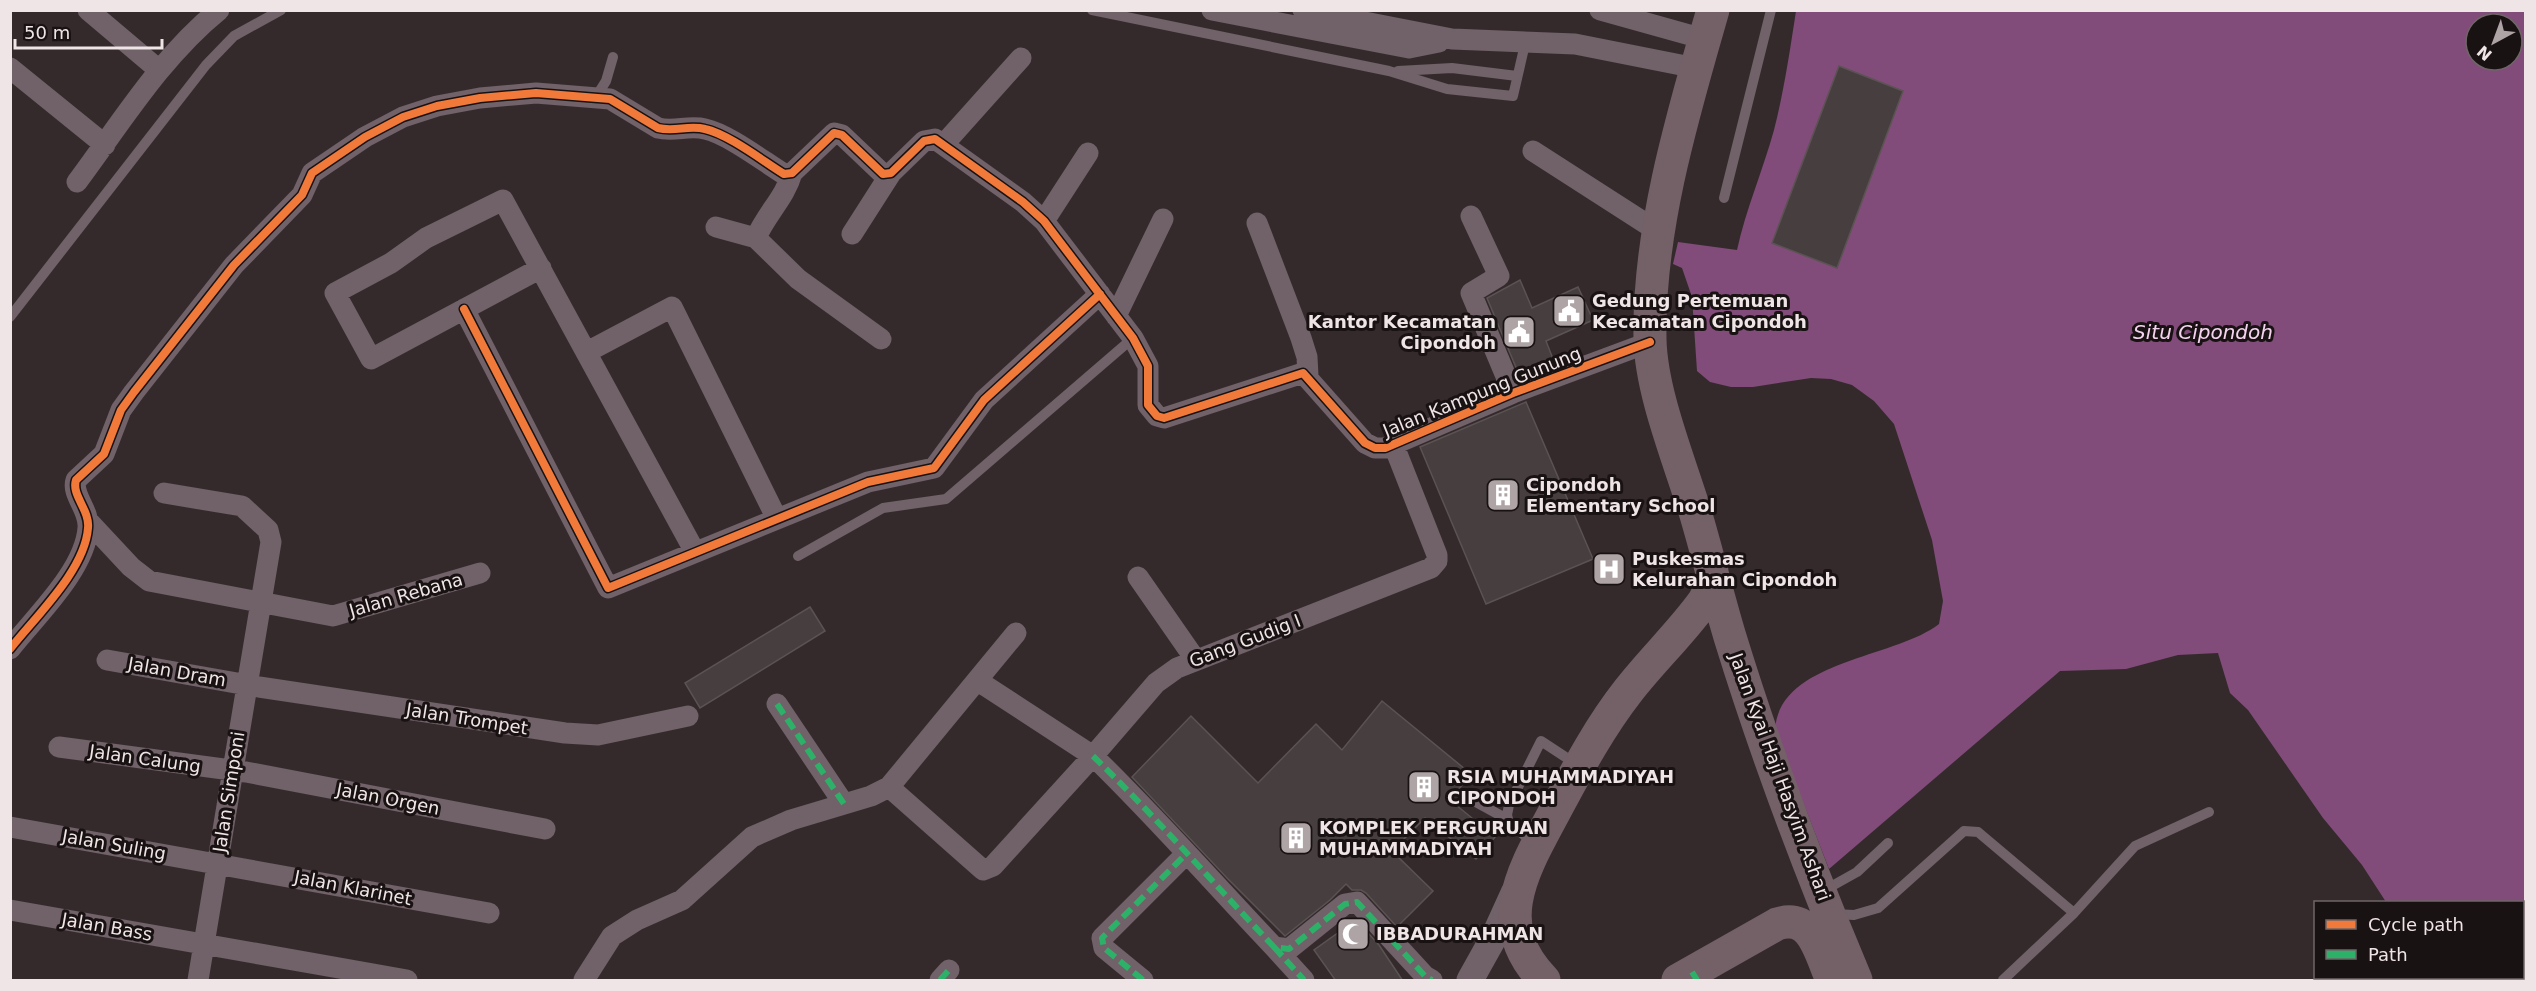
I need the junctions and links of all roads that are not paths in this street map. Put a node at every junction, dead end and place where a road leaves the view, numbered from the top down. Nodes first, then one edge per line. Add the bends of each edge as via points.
1 (88, 10) edge
2 (219, 10) edge
3 (281, 10) edge
4 (1092, 10) edge
5 (1212, 10) edge
6 (1303, 10) edge
7 (1600, 10) edge
8 (1771, 10) edge
9 (1452, 39) junction
10 (1704, 39) edge
11 (1525, 44) junction
12 (613, 57) dead end
13 (1021, 57) dead end
14 (10, 68) edge
15 (159, 70) junction
16 (1389, 71) junction
17 (1517, 76) junction
18 (596, 97) junction
19 (944, 144) junction
20 (105, 145) junction
21 (1533, 152) dead end
22 (1088, 153) dead end
23 (792, 173) junction
24 (891, 173) junction
25 (77, 182) dead end
26 (1724, 198) dead end
27 (1471, 216) dead end
28 (1163, 219) dead end
29 (1044, 221) junction
30 (1257, 223) dead end
31 (716, 227) dead end
32 (1659, 232) junction
33 (852, 234) dead end
34 (756, 238) junction
35 (541, 268) junction
36 (1100, 294) junction
37 (464, 309) junction
38 (1116, 316) junction
39 (10, 317) edge
40 (1133, 338) junction
41 (881, 339) dead end
42 (1650, 342) junction
43 (586, 352) junction
44 (1308, 376) junction
45 (1513, 393) junction
46 (1394, 446) junction
47 (164, 493) dead end
48 (777, 519) junction
49 (89, 522) junction
50 (695, 552) junction
51 (798, 556) dead end
52 (1712, 571) junction
53 (480, 573) dead end
54 (1138, 577) dead end
55 (261, 603) junction
56 (1691, 617) junction
57 (1016, 633) dead end
58 (1730, 637) junction
59 (10, 649) edge
60 (107, 660) dead end
61 (1195, 660) junction
62 (978, 681) junction
63 (247, 685) junction
64 (777, 704) dead end
65 (688, 716) dead end
66 (59, 747) dead end
67 (1093, 756) junction
68 (1573, 762) junction
69 (231, 771) junction
70 (889, 787) junction
71 (1465, 796) dead end
72 (844, 804) junction
73 (1789, 811) junction
74 (2208, 812) dead end
75 (1507, 819) junction
76 (10, 827) edge
77 (545, 829) dead end
78 (1526, 837) junction
79 (1888, 843) dead end
80 (1186, 854) junction
81 (217, 863) junction
82 (1521, 876) junction
83 (1824, 903) junction
84 (10, 910) edge
85 (489, 913) dead end
86 (2074, 913) junction
87 (1777, 924) junction
88 (204, 945) junction
89 (1274, 947) junction
90 (1689, 978) edge
91 (198, 981) edge
92 (407, 981) edge
93 (584, 981) edge
94 (1143, 981) edge
95 (1304, 981) edge
96 (1432, 981) edge
97 (1470, 981) edge
98 (1544, 981) edge
99 (1832, 981) edge
100 (1856, 981) edge
101 (2003, 981) edge

1 - 15 street
2 - 15 street
3 - 39 lane via 234,36 206,65
4 - 16 lane
5 - 9 street via 1409,48
6 - 9 street
7 - 10 street
8 - 26 lane
9 - 11 street
10 - 11 street
10 - 32 main road, Jalan Kyai Haji Hasyim Ashari via 1682,119
11 - 17 lane
12 - 18 lane
13 - 19 street
14 - 20 street
15 - 20 street
16 - 17 lane via 1452,68
16 - 17 lane via 1447,89 1513,96
18 - 23 street via 617,103 658,128 708,129 784,174
18 - 49 street via 536,93 437,106 403,117 317,168 302,195 234,265 134,392 104,454 75,480 76,494
19 - 24 street via 935,139 924,141
19 - 29 street
20 - 25 street
21 - 32 street
22 - 29 street
23 - 24 street via 837,133 879,172
23 - 34 street via 788,189
24 - 33 street
27 - 45 street via 1499,276 1471,293
28 - 38 street
29 - 36 street
30 - 44 street via 1301,338
31 - 34 street
32 - 42 main road, Jalan Kyai Haji Hasyim Ashari
34 - 41 street via 798,279
35 - 37 street
35 - 37 street via 503,200 426,238 391,263 335,293 371,359
35 - 43 street
36 - 38 street
36 - 48 street via 984,400 934,468 868,482
37 - 50 street via 608,588
38 - 40 street
40 - 44 street via 1148,366 1148,405 1157,416 1299,373
40 - 51 lane via 946,499 883,508
42 - 45 street, Jalan Kampung Gunung
42 - 52 main road, Jalan Kyai Haji Hasyim Ashari via 1662,408
43 - 48 street via 672,308
43 - 50 street
44 - 46 street, Jalan Kampung Gunung via 1365,443 1379,449
45 - 46 street, Jalan Kampung Gunung
46 - 61 street, Gang Gudig I via 1437,555 1435,564
47 - 55 street, Jalan Simponi via 242,506 260,520 271,542
48 - 50 street
49 - 55 street, Jalan Rebana via 131,567 150,581
49 - 59 street via 80,557
52 - 56 main road via 1708,595
52 - 58 main road, Jalan Kyai Haji Hasyim Ashari
53 - 55 street, Jalan Rebana via 333,616
54 - 61 street
55 - 63 street, Jalan Simponi
56 - 58 main road via 1713,619
56 - 68 main road
57 - 62 street
58 - 73 main road, Jalan Kyai Haji Hasyim Ashari
60 - 63 street, Jalan Dram
61 - 67 street, Gang Gudig I via 1156,683
62 - 67 street
62 - 70 street
63 - 65 street, Jalan Trompet via 565,733 598,735
63 - 69 street, Jalan Simponi
64 - 72 street
66 - 69 street, Jalan Calung
67 - 70 street, Gang Gudig I via 993,867 983,870
67 - 80 street
68 - 75 lane via 1541,741 1509,805
68 - 78 main road
69 - 77 street, Jalan Orgen
69 - 81 street, Jalan Simponi
70 - 72 street
71 - 75 lane
72 - 93 street via 752,837 682,900 612,936
73 - 83 main road, Jalan Kyai Haji Hasyim Ashari
73 - 87 main road via 1797,854 1796,892 1789,910
74 - 86 lane via 2134,846
75 - 78 lane
76 - 81 street, Jalan Suling
78 - 82 main road
79 - 83 lane
80 - 89 street
80 - 94 street via 1102,938 1104,948
81 - 85 street, Jalan Klarinet
81 - 88 street, Jalan Simponi
82 - 97 street
82 - 98 main road via 1514,905 1518,938
83 - 86 lane via 1854,915 1878,908 1964,831 1978,832
83 - 100 main road, Jalan Kyai Haji Hasyim Ashari
84 - 88 street, Jalan Bass
86 - 101 lane
87 - 90 main road
87 - 99 main road, Jalan Kyai Haji Hasyim Ashari via 1797,922 1808,929
88 - 91 street, Jalan Simponi
88 - 92 street, Jalan Bass
89 - 95 street
89 - 96 street via 1289,949 1345,904 1357,902

